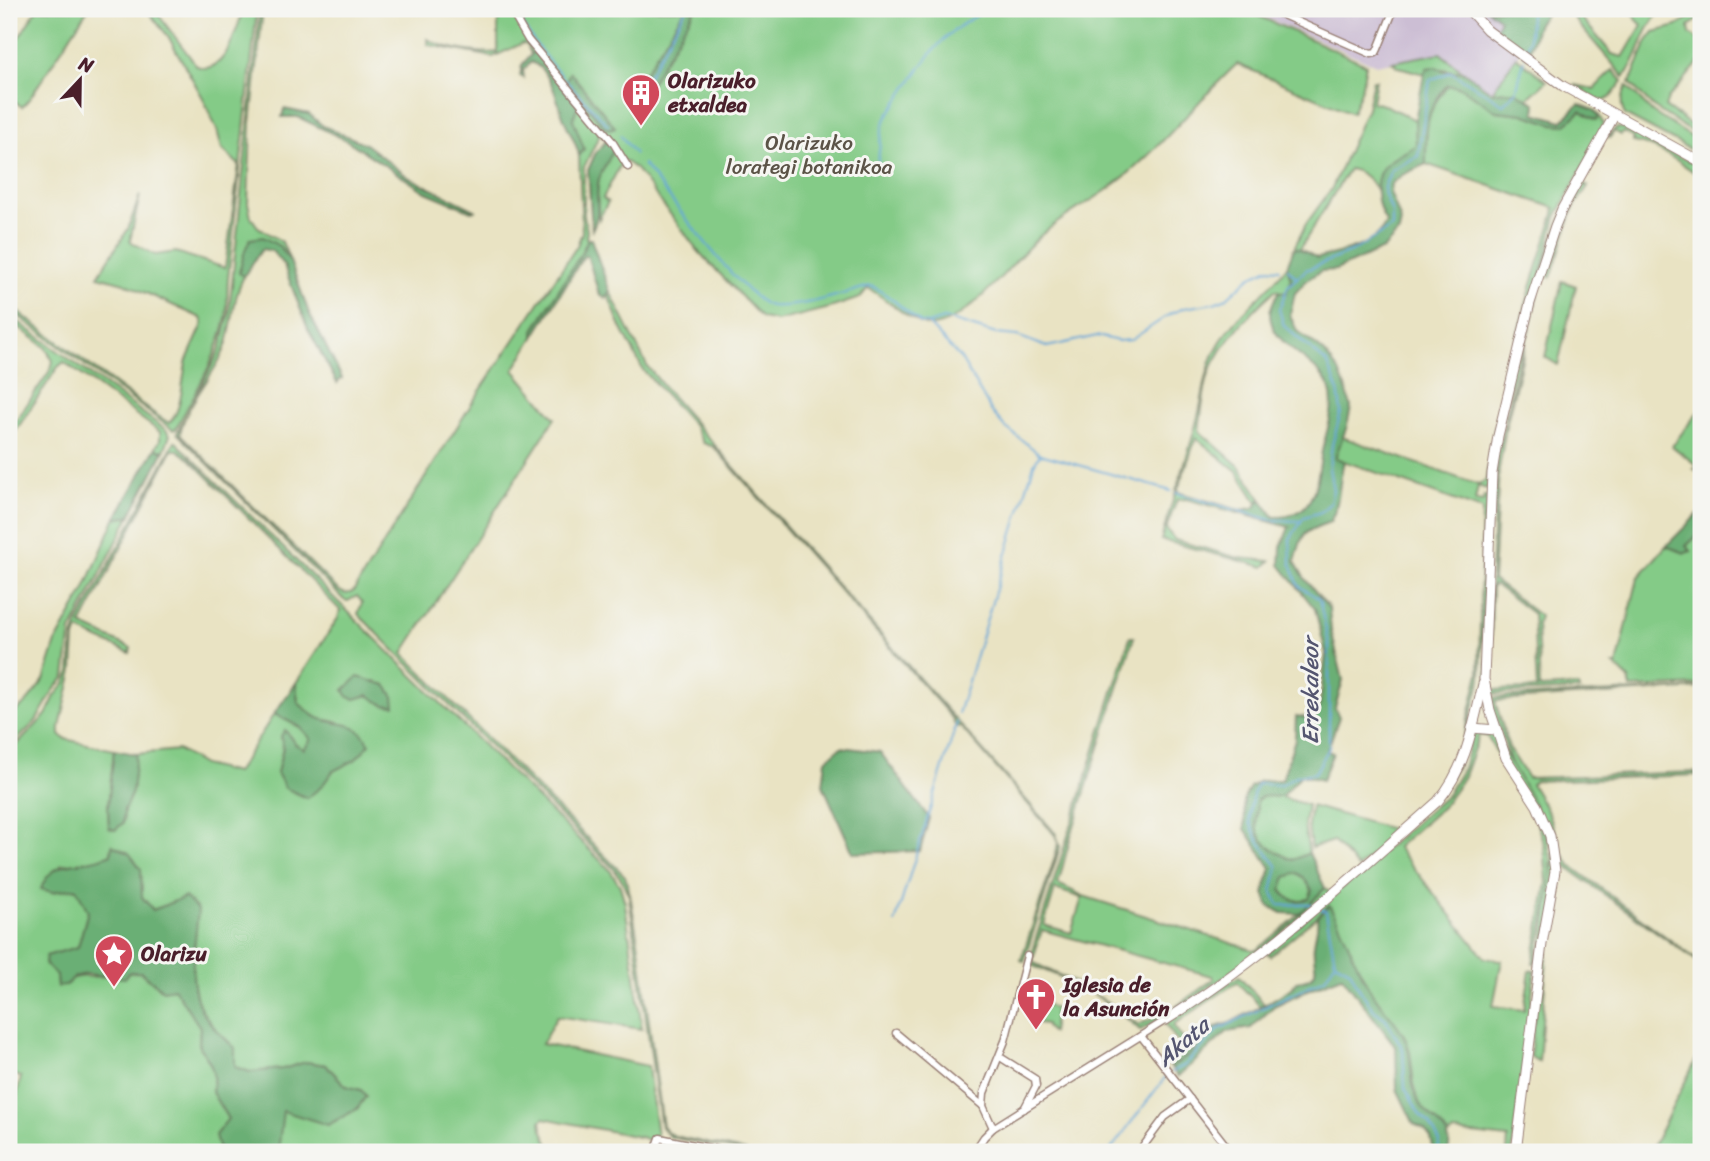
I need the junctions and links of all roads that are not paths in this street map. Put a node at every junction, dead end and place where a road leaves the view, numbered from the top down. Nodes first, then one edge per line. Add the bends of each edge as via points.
1 (510, 9) edge
2 (1269, 9) edge
3 (1394, 9) edge
4 (1468, 9) edge
5 (1615, 116) junction
6 (1701, 162) edge
7 (628, 167) dead end
8 (1484, 679) junction
9 (1472, 728) junction
10 (1496, 730) junction
11 (1027, 956) dead end
12 (1166, 1020) joint
13 (896, 1032) dead end
14 (1141, 1036) junction
15 (1000, 1057) junction
16 (1190, 1099) junction
17 (983, 1106) junction
18 (1023, 1111) junction
19 (993, 1128) junction
20 (655, 1152) edge
21 (728, 1152) edge
22 (974, 1152) edge
23 (1139, 1152) edge
24 (1231, 1152) edge
25 (1516, 1152) edge

1 - 7 street via 528,40 612,141
2 - 3 street via 1368,54 1376,53
4 - 5 street via 1541,72
5 - 6 street
5 - 8 street via 1555,226 1501,424 1492,473
8 - 9 street
8 - 10 street
9 - 10 street
9 - 12 street via 1455,779 1438,801 1312,912 1236,973
10 - 25 street via 1512,770 1537,806 1550,836 1555,872
11 - 15 street
12 - 14 street
13 - 17 street
14 - 16 street
14 - 18 street
15 - 17 street
15 - 18 street via 1035,1079
16 - 23 street via 1165,1117
16 - 24 street
17 - 19 street
18 - 19 street
19 - 22 street
20 - 21 street via 660,1138

